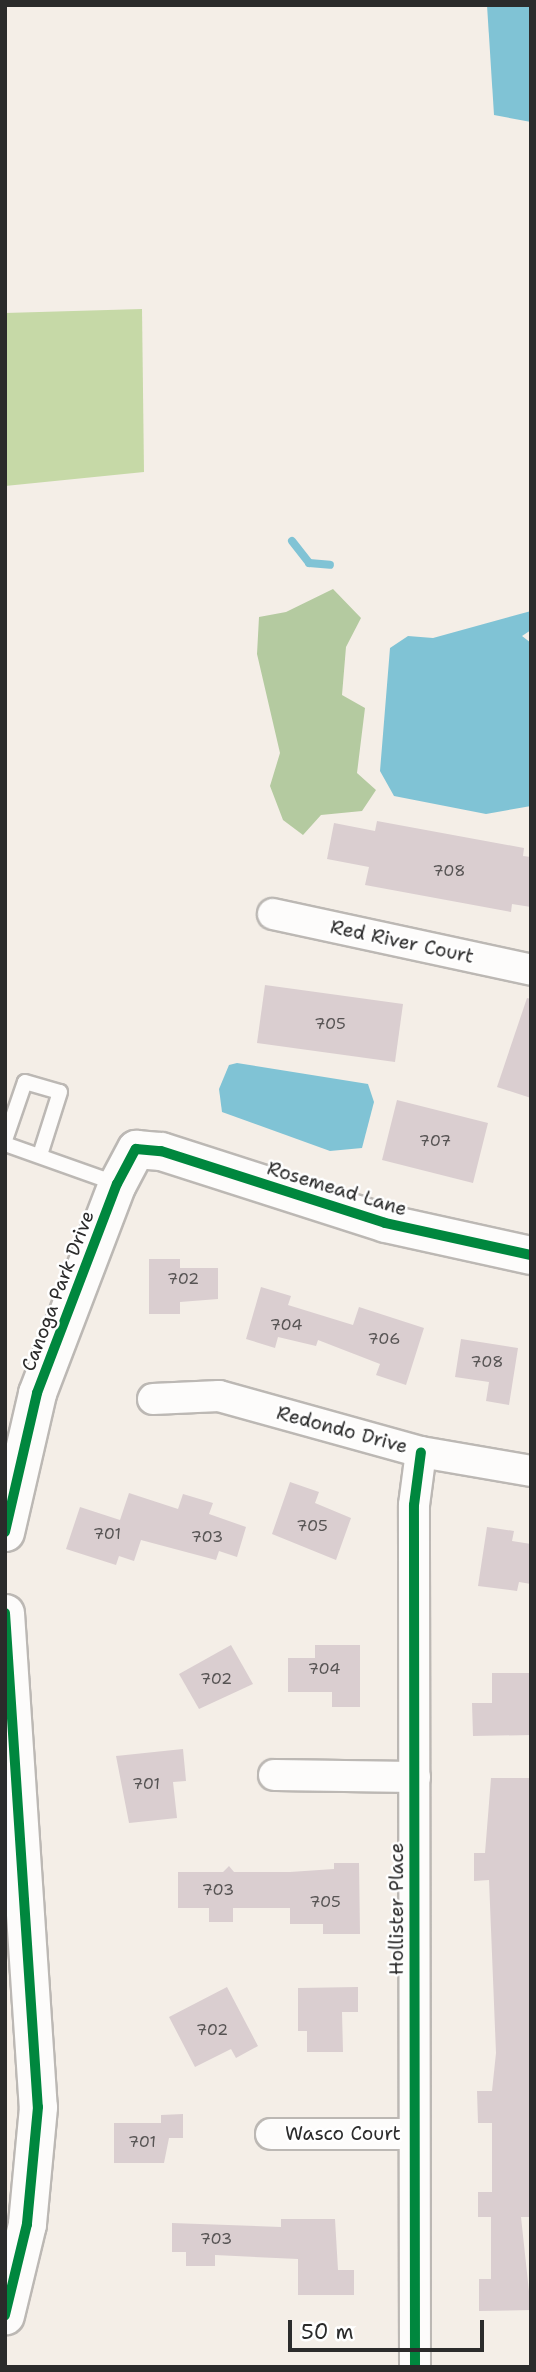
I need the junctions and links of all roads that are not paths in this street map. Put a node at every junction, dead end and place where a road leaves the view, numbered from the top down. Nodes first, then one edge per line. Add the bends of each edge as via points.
1 (273, 914) dead end
2 (531, 970) edge
3 (5, 1142) edge
4 (136, 1149) joint
5 (40, 1155) junction
6 (117, 1184) junction
7 (531, 1255) edge
8 (153, 1399) dead end
9 (421, 1452) junction
10 (531, 1471) edge
11 (5, 1532) edge
12 (5, 1614) edge
13 (274, 1775) dead end
14 (415, 1777) junction
15 (14, 1894) edge
16 (271, 2134) dead end
17 (414, 2134) junction
18 (5, 2315) edge
19 (415, 2367) edge

1 - 2 street, Red River Court
3 - 5 lane
3 - 5 lane via 25,1082 61,1092
4 - 6 street, Canoga Park Drive
4 - 7 street, Rosemead Lane via 161,1151 385,1223
5 - 6 lane
6 - 11 street, Canoga Park Drive via 27,1424
8 - 9 street, Redondo Drive via 219,1396
9 - 10 street, Redondo Drive
9 - 14 street, Hollister Place via 414,1505
12 - 15 street
13 - 14 street
14 - 17 street, Hollister Place
15 - 18 street via 37,2138 27,2224
16 - 17 street, Wasco Court
17 - 19 street, Hollister Place

